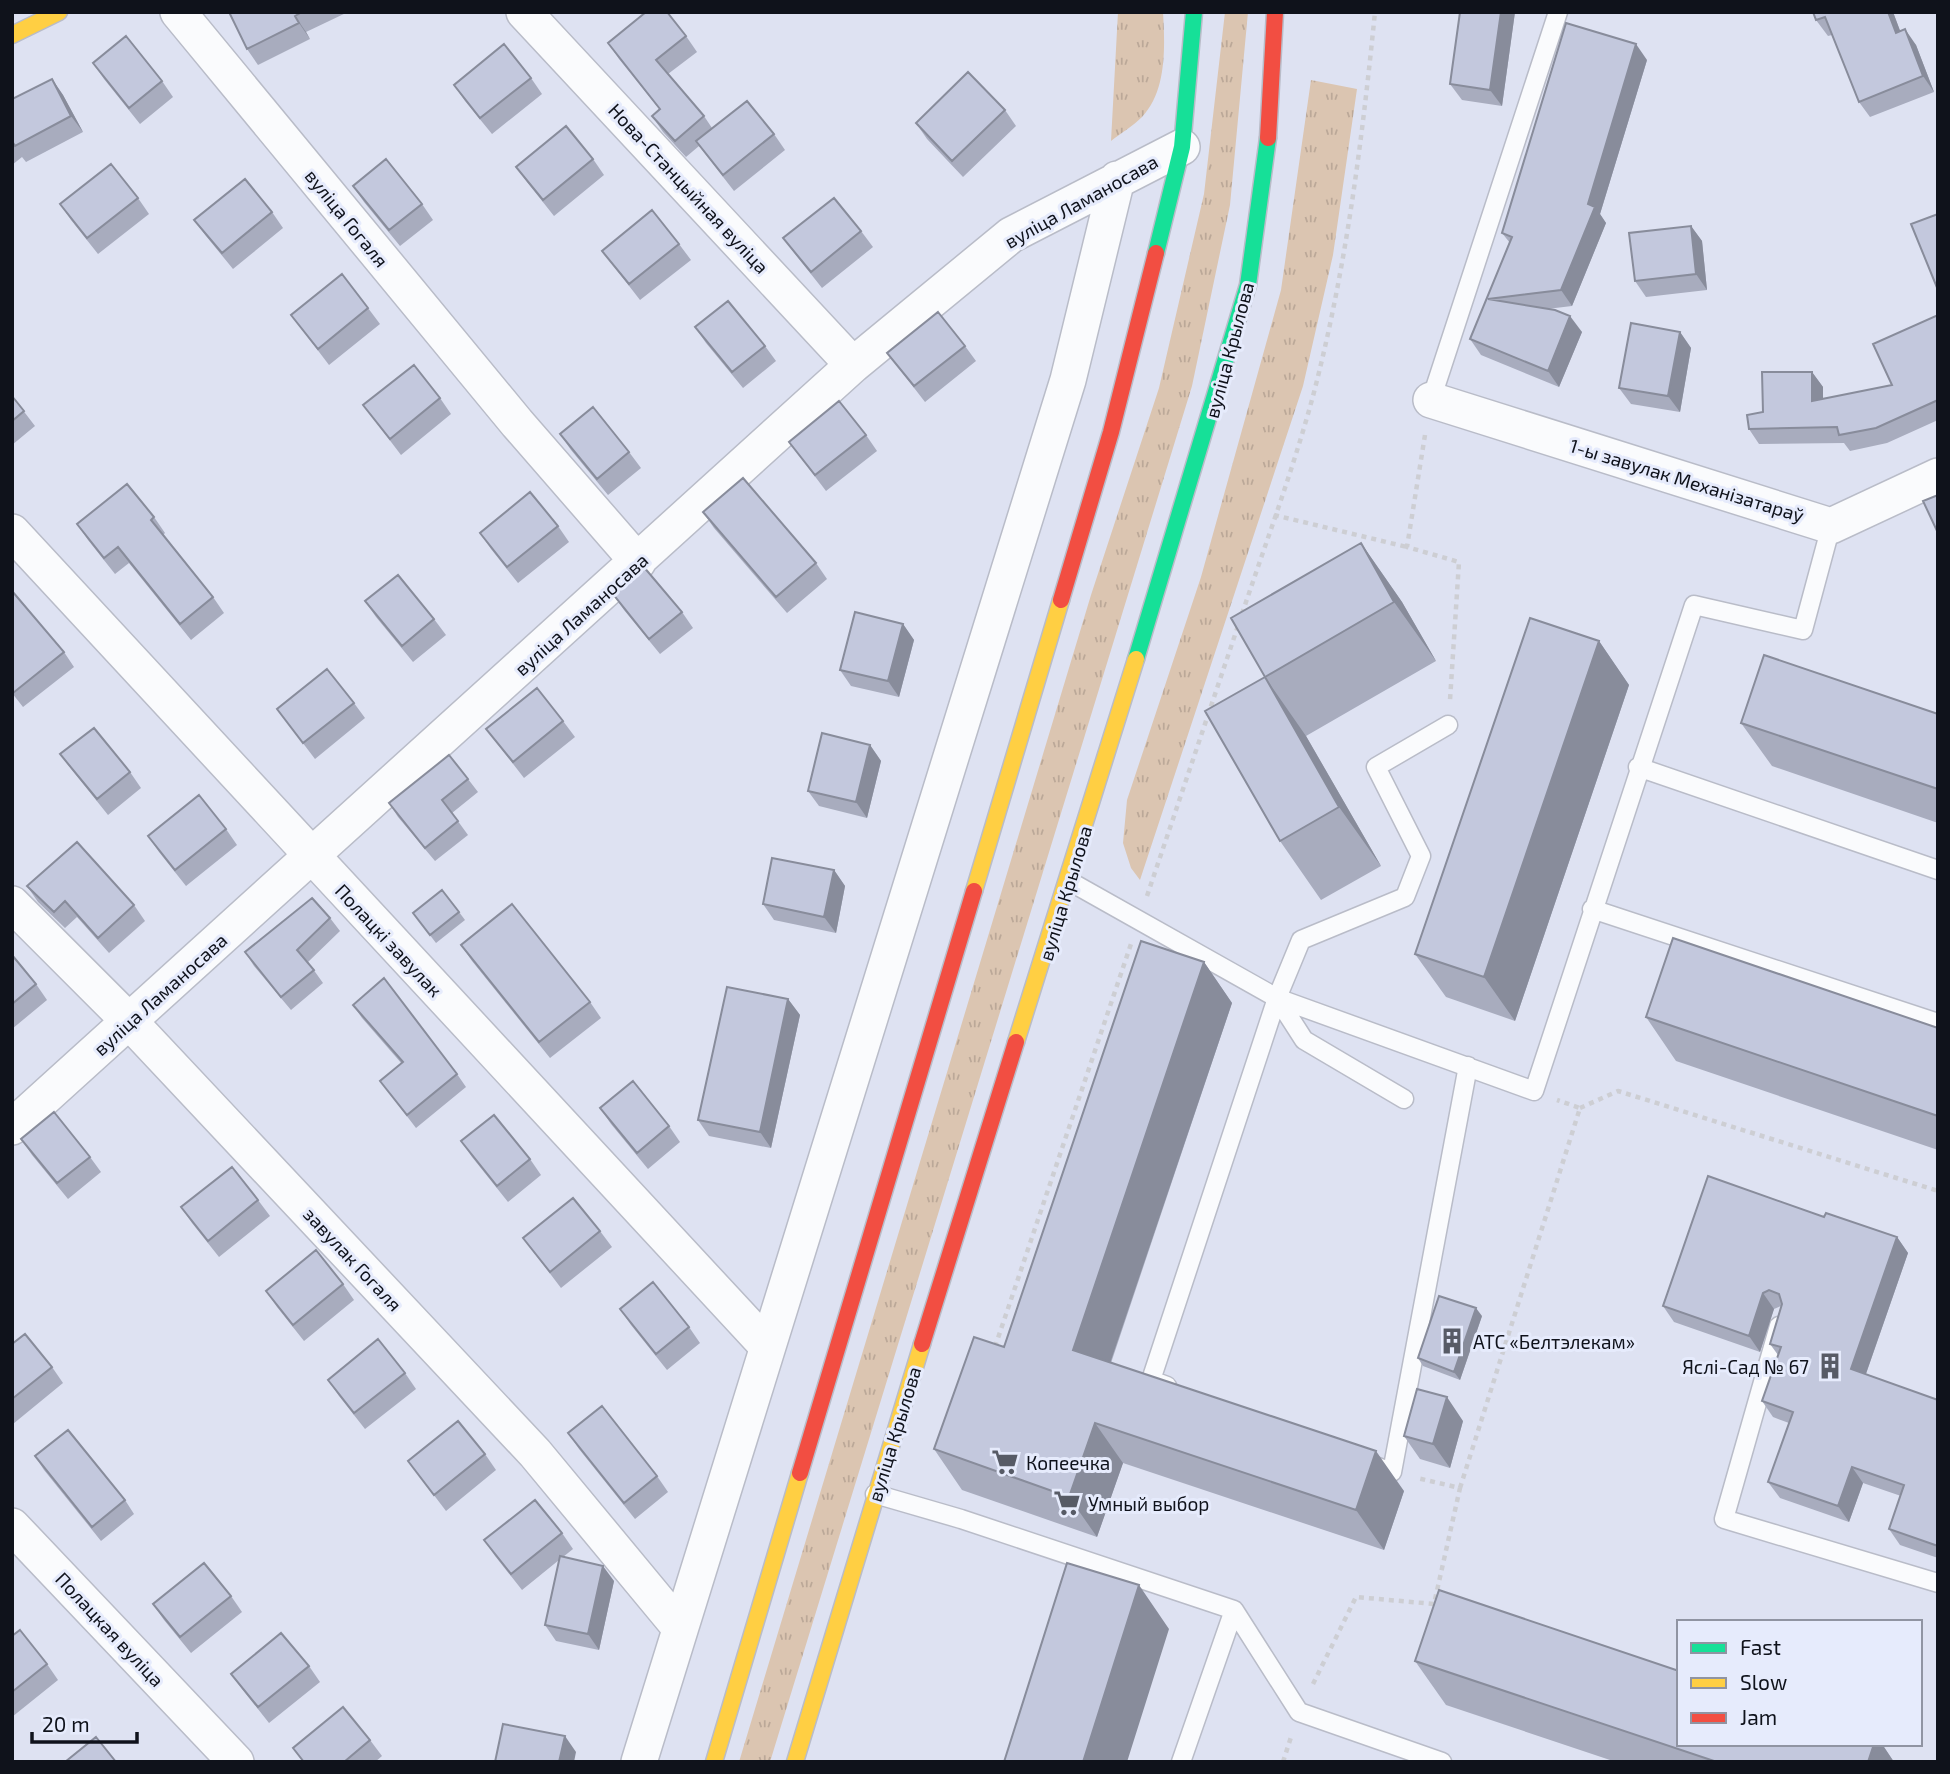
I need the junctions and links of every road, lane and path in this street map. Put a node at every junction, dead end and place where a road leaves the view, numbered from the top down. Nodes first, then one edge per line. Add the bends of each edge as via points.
1 (59, 12) edge
2 (178, 12) edge
3 (524, 12) edge
4 (1194, 12) edge
5 (1275, 12) edge
6 (1375, 12) edge
7 (1558, 12) edge
8 (12, 35) edge
9 (1182, 146) junction
10 (1117, 179) junction
11 (853, 365) junction
12 (1431, 400) junction
13 (1938, 476) edge
14 (1274, 515) junction
15 (1831, 526) junction
16 (12, 532) edge
17 (1407, 547) junction
18 (638, 562) junction
19 (1448, 725) joint
20 (1638, 767) junction
21 (313, 858) junction
22 (1938, 870) edge
23 (1069, 881) junction
24 (12, 904) edge
25 (1592, 909) junction
26 (1139, 919) junction
27 (1277, 998) junction
28 (129, 1021) junction
29 (1938, 1023) edge
30 (1468, 1066) junction
31 (1534, 1091) junction
32 (1404, 1099) dead end
33 (1580, 1108) junction
34 (12, 1127) edge
35 (1938, 1191) edge
36 (1782, 1317) edge
37 (767, 1346) junction
38 (994, 1353) edge
39 (1189, 1395) edge
40 (1354, 1458) edge
41 (1392, 1472) junction
42 (1460, 1488) junction
43 (875, 1494) junction
44 (12, 1526) edge
45 (1938, 1583) edge
46 (1234, 1610) junction
47 (680, 1628) junction
48 (1299, 1712) junction
49 (236, 1762) edge
50 (639, 1762) edge
51 (714, 1762) edge
52 (795, 1762) edge
53 (1181, 1762) edge
54 (1283, 1762) edge
55 (1442, 1762) edge

1 - 8 main road
2 - 18 street, вуліца Гогаля via 517,423
3 - 11 street, Нова-Станцыйная вуліца
4 - 9 main road
5 - 23 main road, вуліца Крылова via 1269,128 1248,285
6 - 14 path via 1361,144 1337,290 1312,397
7 - 12 lane
9 - 10 street, вуліца Ламаносава
9 - 51 main road via 1111,432
10 - 11 street, вуліца Ламаносава via 1012,235
10 - 37 street via 1068,380
11 - 18 street, вуліца Ламаносава
12 - 15 street, 1-ы завулак Механізатараў
12 - 17 path
13 - 15 street
14 - 17 path
14 - 26 path
15 - 20 lane via 1803,630 1694,605
16 - 21 street, Полацкі завулак
17 - 19 path via 1459,562
18 - 21 street, вуліца Ламаносава
19 - 27 lane via 1376,767 1421,856 1405,897 1301,940
20 - 22 lane
20 - 25 lane
21 - 28 street, вуліца Ламаносава
21 - 37 street, Полацкі завулак
23 - 26 lane
23 - 43 main road, вуліца Крылова
24 - 28 street, завулак Гогаля
25 - 29 lane
25 - 31 lane
26 - 27 lane
26 - 38 path
27 - 30 lane
27 - 32 lane via 1304,1040
27 - 39 lane via 1151,1380
28 - 34 street, вуліца Ламаносава
28 - 47 street, завулак Гогаля via 535,1453
30 - 31 lane
30 - 41 lane
31 - 33 path
33 - 35 path via 1618,1091
33 - 42 path
36 - 45 lane via 1724,1519
37 - 47 street
40 - 41 lane
41 - 42 path
42 - 48 path via 1434,1604 1356,1597
43 - 46 lane
43 - 52 main road, вуліца Крылова
44 - 49 street, Полацкая вуліца
46 - 48 lane
46 - 53 lane
47 - 50 street
48 - 54 path
48 - 55 lane

